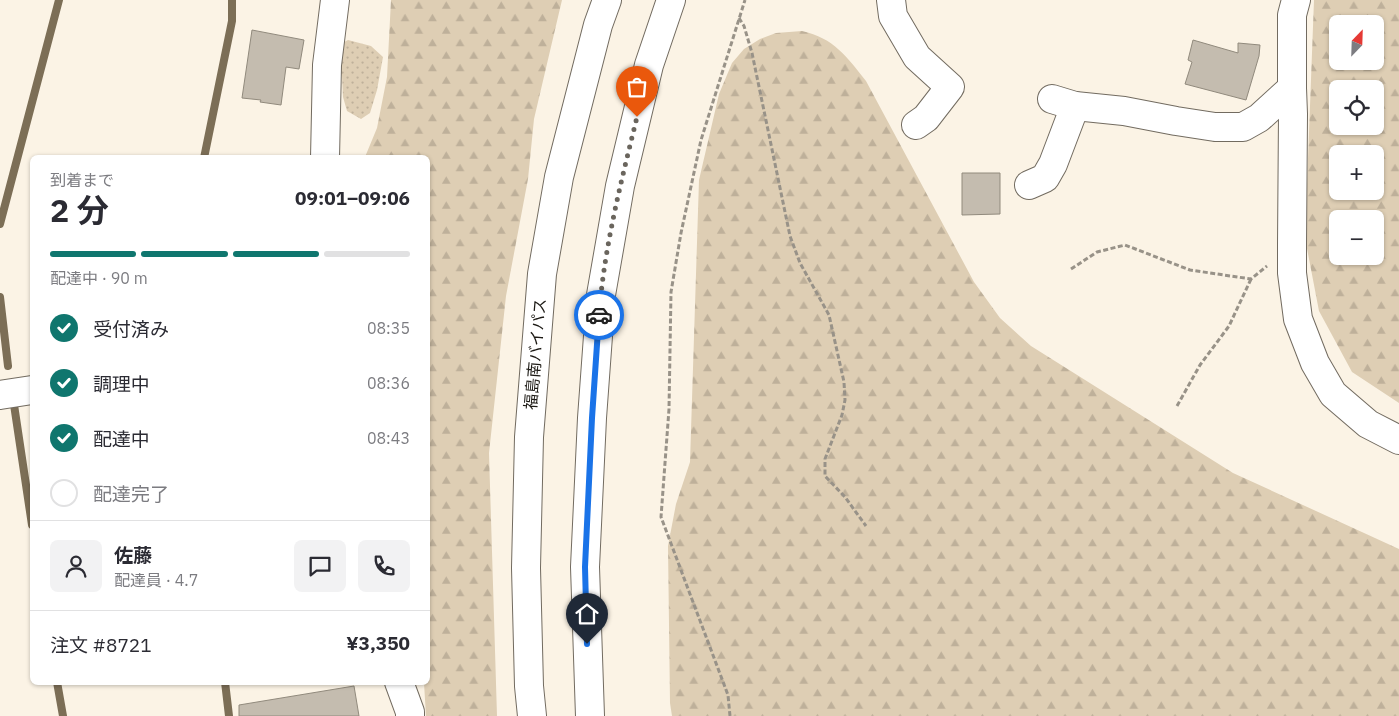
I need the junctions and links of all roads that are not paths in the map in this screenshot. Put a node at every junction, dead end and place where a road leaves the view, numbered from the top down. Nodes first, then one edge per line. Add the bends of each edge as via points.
1 (334, 0) edge
2 (607, 0) edge
3 (671, 0) edge
4 (891, 0) edge
5 (1296, 0) edge
6 (1292, 88) junction
7 (916, 125) dead end
8 (325, 155) edge
9 (1029, 185) dead end
10 (30, 390) edge
11 (0, 395) edge
12 (1399, 440) edge
13 (400, 685) edge
14 (410, 716) edge
15 (532, 716) edge
16 (590, 716) edge

1 - 8 main road via 327,66
2 - 15 main road, 福島南バイパス via 559,178 542,274 529,437 526,568
3 - 16 main road via 649,65 620,186 601,295 585,567
4 - 7 main road via 893,16 917,57 950,88 926,118
5 - 6 main road via 1292,15
6 - 9 main road via 1260,118 1243,127 1215,127 1063,103 1053,164 1045,178
6 - 12 main road via 1292,273 1298,320 1315,363 1333,394 1368,424
10 - 11 main road
13 - 14 main road

